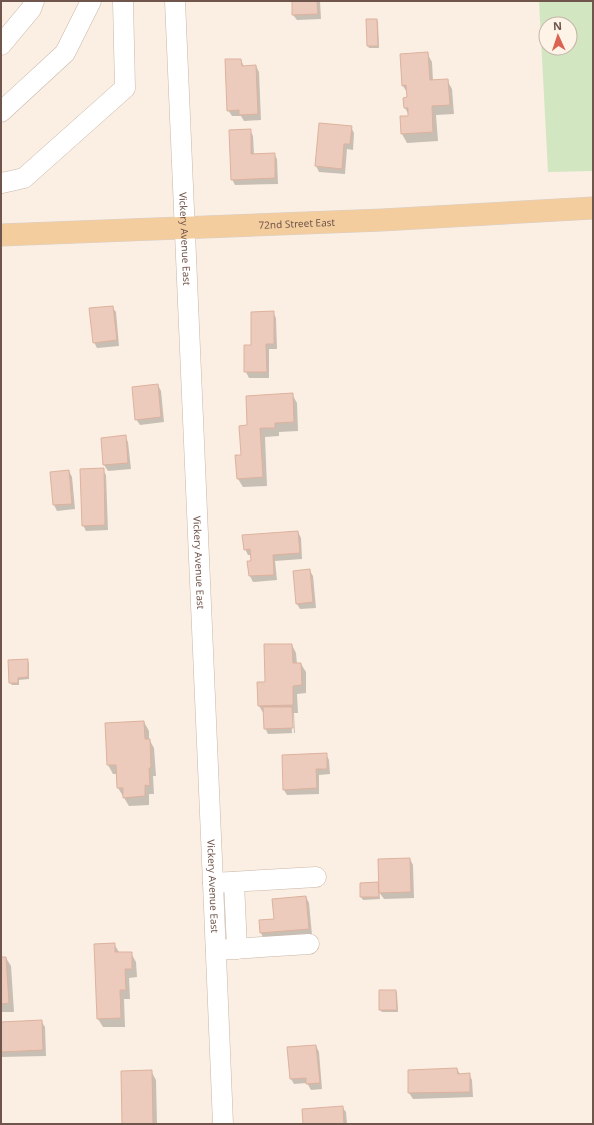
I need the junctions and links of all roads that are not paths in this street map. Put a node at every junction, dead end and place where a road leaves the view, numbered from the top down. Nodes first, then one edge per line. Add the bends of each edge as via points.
1 (34, 1) edge
2 (123, 1) edge
3 (175, 1) edge
4 (90, 4) edge
5 (1, 45) edge
6 (1, 112) edge
7 (1, 182) edge
8 (593, 208) edge
9 (185, 228) junction
10 (1, 235) edge
11 (316, 877) dead end
12 (234, 882) junction
13 (213, 883) junction
14 (309, 944) dead end
15 (237, 949) junction
16 (216, 950) junction
17 (223, 1124) edge

1 - 5 street via 31,9
2 - 7 street via 126,88 24,178
3 - 9 street, Vickery Avenue East
4 - 6 street via 65,53
8 - 9 main road, 72nd Street East
9 - 10 main road, 72nd Street East
9 - 13 street, Vickery Avenue East
11 - 12 street
12 - 13 street
12 - 15 street
13 - 16 street, Vickery Avenue East
14 - 15 street
15 - 16 street
16 - 17 street, Vickery Avenue East

